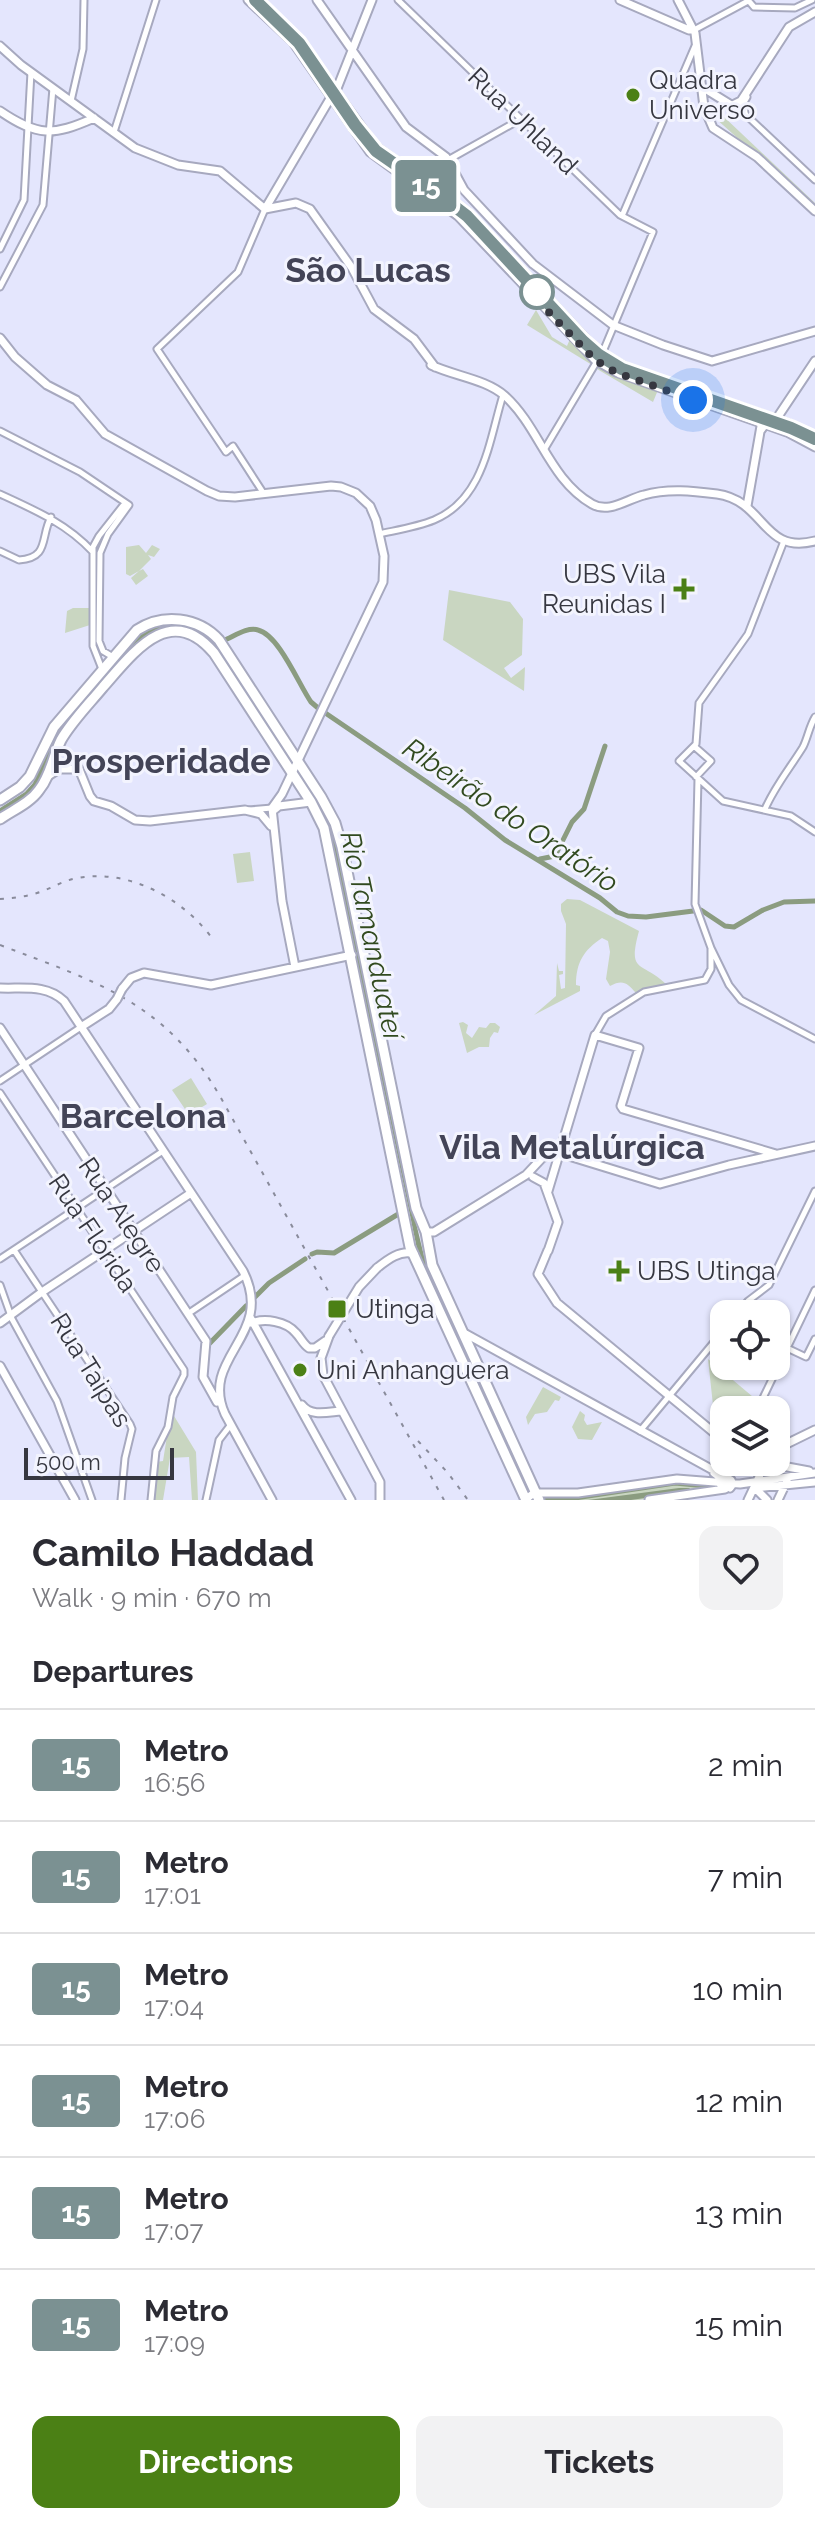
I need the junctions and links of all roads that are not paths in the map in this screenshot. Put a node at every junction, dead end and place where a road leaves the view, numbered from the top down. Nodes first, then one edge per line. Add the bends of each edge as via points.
1 (84, 0) edge
2 (156, 0) edge
3 (248, 0) edge
4 (258, 0) edge
5 (317, 0) edge
6 (372, 0) edge
7 (398, 0) edge
8 (620, 0) edge
9 (678, 0) edge
10 (749, 0) edge
11 (812, 0) edge
12 (815, 13) edge
13 (694, 30) junction
14 (696, 45) junction
15 (0, 46) edge
16 (351, 49) junction
17 (303, 51) junction
18 (31, 72) junction
19 (702, 87) junction
20 (53, 88) junction
21 (335, 92) junction
22 (71, 101) junction
23 (731, 106) junction
24 (0, 111) edge
25 (744, 113) junction
26 (94, 118) junction
27 (521, 119) junction
28 (28, 129) junction
29 (48, 130) junction
30 (114, 132) junction
31 (448, 160) junction
32 (815, 180) edge
33 (265, 209) junction
34 (815, 211) edge
35 (622, 216) junction
36 (0, 249) edge
37 (518, 266) junction
38 (508, 269) junction
39 (0, 287) edge
40 (613, 325) junction
41 (815, 331) edge
42 (0, 338) edge
43 (599, 355) junction
44 (815, 361) edge
45 (629, 369) junction
46 (610, 370) junction
47 (661, 384) junction
48 (503, 394) junction
49 (768, 422) junction
50 (0, 431) edge
51 (815, 437) edge
52 (815, 447) edge
53 (544, 450) junction
54 (0, 494) edge
55 (264, 494) junction
56 (127, 504) junction
57 (747, 506) junction
58 (50, 519) junction
59 (379, 534) junction
60 (784, 541) junction
61 (815, 541) edge
62 (94, 549) junction
63 (0, 551) edge
64 (108, 663) junction
65 (73, 704) junction
66 (57, 711) dead end
67 (815, 717) edge
68 (694, 747) junction
69 (56, 766) junction
70 (295, 766) junction
71 (697, 778) junction
72 (315, 799) junction
73 (0, 800) edge
74 (765, 809) junction
75 (261, 811) junction
76 (274, 811) junction
77 (0, 819) edge
78 (815, 832) edge
79 (352, 955) junction
80 (714, 958) junction
81 (295, 967) junction
82 (0, 988) edge
83 (81, 1027) junction
84 (0, 1028) edge
85 (595, 1035) junction
86 (815, 1039) edge
87 (23, 1065) junction
88 (0, 1081) edge
89 (0, 1093) edge
90 (815, 1146) edge
91 (163, 1151) junction
92 (557, 1154) junction
93 (770, 1154) junction
94 (532, 1174) junction
95 (552, 1179) junction
96 (542, 1181) junction
97 (106, 1189) junction
98 (548, 1191) junction
99 (815, 1191) edge
100 (191, 1193) junction
101 (77, 1208) junction
102 (415, 1230) junction
103 (133, 1231) junction
104 (429, 1244) junction
105 (14, 1250) junction
106 (104, 1250) junction
107 (394, 1257) junction
108 (421, 1258) junction
109 (0, 1259) edge
110 (245, 1275) junction
111 (0, 1285) edge
112 (815, 1290) edge
113 (42, 1292) junction
114 (749, 1300) edge
115 (189, 1313) junction
116 (10, 1315) junction
117 (0, 1323) edge
118 (252, 1324) junction
119 (329, 1336) junction
120 (466, 1337) junction
121 (262, 1338) junction
122 (815, 1339) edge
123 (790, 1342) edge
124 (710, 1347) edge
125 (790, 1349) edge
126 (0, 1366) edge
127 (669, 1396) junction
128 (219, 1408) junction
129 (339, 1411) junction
130 (318, 1413) junction
131 (309, 1425) junction
132 (229, 1427) junction
133 (710, 1430) edge
134 (815, 1430) edge
135 (640, 1431) junction
136 (790, 1442) edge
137 (790, 1468) edge
138 (815, 1473) edge
139 (758, 1476) edge
140 (789, 1476) edge
141 (788, 1480) junction
142 (719, 1481) junction
143 (815, 1482) edge
144 (729, 1485) junction
145 (756, 1485) junction
146 (531, 1497) edge
147 (91, 1498) edge
148 (72, 1500) edge
149 (83, 1500) edge
150 (121, 1500) edge
151 (151, 1500) edge
152 (206, 1500) edge
153 (271, 1500) edge
154 (351, 1500) edge
155 (380, 1500) edge
156 (649, 1500) edge
157 (748, 1500) edge
158 (767, 1500) edge
159 (778, 1500) edge

1 - 22 street via 83,49
2 - 30 street
3 - 17 main road
4 - 17 main road via 297,37
5 - 16 main road
6 - 16 main road
7 - 27 street, Rua Uhland
8 - 13 main road
9 - 13 main road
10 - 11 street via 754,7 795,8
10 - 13 street
12 - 23 main road via 789,27 741,101
12 - 25 main road via 791,28 743,102
13 - 14 main road
14 - 19 main road
14 - 35 street
15 - 18 main road
16 - 21 main road
16 - 31 main road via 406,127
17 - 21 main road
18 - 20 main road
18 - 28 street
19 - 23 main road
19 - 34 main road via 704,110 716,131 757,157
20 - 22 main road
20 - 29 street
21 - 33 main road
21 - 37 main road via 375,146 467,212
21 - 38 main road via 370,152 458,216
22 - 26 main road
23 - 25 main road
24 - 28 main road
25 - 32 street
26 - 29 main road via 67,130
26 - 30 main road
27 - 31 street
27 - 35 street, Rua Uhland
28 - 29 main road
28 - 36 street via 24,200
29 - 39 street via 43,207
30 - 33 main road via 140,151 169,162 220,171
31 - 40 main road via 464,190 533,264
33 - 48 main road via 296,203 310,209 374,309 412,338 435,367
33 - 55 street via 237,275 157,349 226,452 233,446
35 - 40 street, Rua Uhland via 653,232
37 - 38 main road
37 - 43 main road
38 - 43 main road
40 - 41 main road via 708,360
40 - 43 street
42 - 55 main road via 47,385 80,403 113,440 212,494
43 - 45 main road
43 - 46 main road
43 - 53 street
44 - 49 main road
45 - 46 main road via 605,360
45 - 47 main road
46 - 47 main road
47 - 49 main road
48 - 53 main road
48 - 59 street via 481,471 469,493 433,520
49 - 51 main road
49 - 52 main road
49 - 57 main road
50 - 56 street via 83,474
53 - 57 main road via 572,488 601,508 676,491 731,497
54 - 58 street
55 - 59 main road via 346,489 365,499
56 - 62 street
56 - 62 street
57 - 60 main road
58 - 62 street
58 - 63 street via 37,554 23,560
59 - 70 main road via 383,582
60 - 61 main road
60 - 68 street via 748,634 699,703
62 - 64 street via 99,641
62 - 64 street via 93,646
64 - 65 highway
64 - 70 highway via 137,630 154,622 195,622 210,630
65 - 66 highway
65 - 73 highway via 50,732 30,776
67 - 74 street
68 - 71 street via 711,761
68 - 71 street via 679,761
69 - 70 highway via 67,731 142,644 162,633 181,632 203,641 214,653
69 - 75 main road via 79,769 94,801 135,820
69 - 77 highway via 34,796
70 - 72 highway
70 - 76 main road
71 - 74 street via 723,801
71 - 80 street via 696,909
72 - 76 main road
72 - 79 highway
72 - 102 highway via 335,823 342,847 416,1208
74 - 78 street via 795,818
75 - 76 main road
75 - 76 street
76 - 81 main road
79 - 81 main road
79 - 102 highway
80 - 85 street via 702,982 645,991 604,1018
80 - 86 street via 742,1001
81 - 83 main road, bridge via 208,985 144,973 131,978 110,1007
82 - 83 main road via 51,991
83 - 87 street
83 - 91 main road
84 - 87 main road, Rua Alegre
85 - 92 main road
85 - 93 main road via 639,1048 624,1110
87 - 88 street
87 - 97 main road, Rua Alegre
89 - 101 street, Rua Flórida
90 - 93 main road
91 - 97 street
91 - 100 main road
92 - 93 main road via 659,1184
92 - 94 main road via 540,1160
92 - 95 main road
94 - 96 main road
94 - 102 main road via 434,1232
94 - 104 main road via 436,1233
95 - 96 main road
95 - 98 main road
96 - 98 main road
97 - 101 street
97 - 103 main road, Rua Alegre
98 - 127 main road via 558,1222 540,1279 557,1303
99 - 114 street via 770,1284
100 - 103 main road
100 - 110 main road
101 - 105 street
101 - 106 street, Rua Flórida
102 - 104 highway
102 - 107 main road
102 - 108 highway
103 - 106 main road
103 - 115 main road, Rua Alegre
104 - 108 highway
105 - 109 street
105 - 113 street, Rua Taipas
106 - 113 main road
106 - 151 street, Rua Flórida via 185,1373 156,1451
107 - 108 main road via 408,1252
107 - 119 main road, bridge via 359,1287
108 - 120 highway
108 - 146 highway
110 - 115 street
110 - 118 main road
111 - 116 street
112 - 123 street
113 - 116 main road
113 - 150 street, Rua Taipas via 131,1426
115 - 128 main road, Rua Alegre via 206,1341 203,1377
116 - 117 main road
116 - 147 street via 57,1401
118 - 119 main road via 290,1327 309,1348
118 - 121 main road
118 - 128 main road via 220,1370
118 - 153 main road via 221,1374 220,1403
119 - 129 main road via 321,1358 323,1375
120 - 135 main road
120 - 146 highway
121 - 130 main road via 302,1406
121 - 131 main road
122 - 125 street via 806,1357
124 - 127 street
126 - 148 main road
127 - 133 main road
127 - 135 street
128 - 132 main road, Rua Alegre
129 - 130 main road
129 - 155 main road via 380,1482
130 - 131 main road
131 - 154 main road
132 - 152 street via 219,1440
132 - 153 main road, Rua Alegre
134 - 136 main road
135 - 142 main road via 714,1473
135 - 144 main road
137 - 138 main road
138 - 141 main road
139 - 145 main road
140 - 141 main road
141 - 143 main road
141 - 145 main road
141 - 159 main road
142 - 144 main road
142 - 146 main road via 677,1479
144 - 145 main road
144 - 156 main road
145 - 157 main road
145 - 158 main road
147 - 149 street

